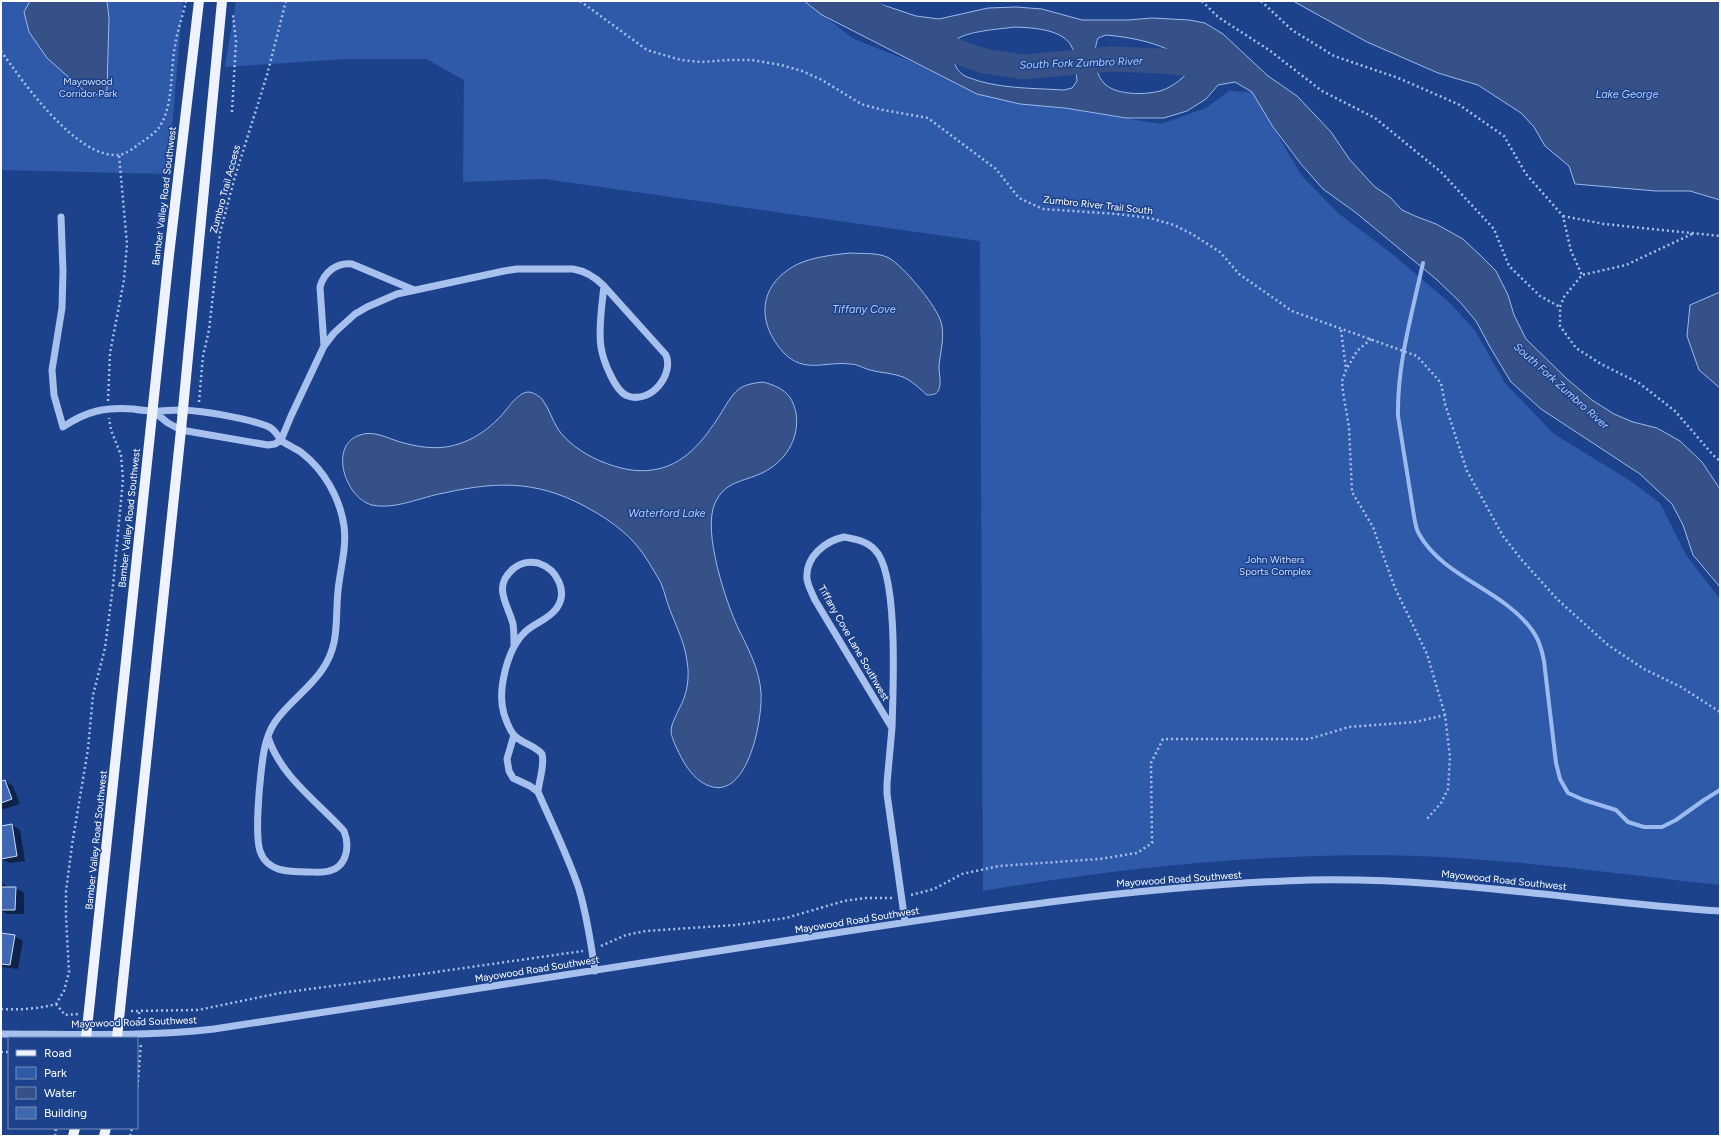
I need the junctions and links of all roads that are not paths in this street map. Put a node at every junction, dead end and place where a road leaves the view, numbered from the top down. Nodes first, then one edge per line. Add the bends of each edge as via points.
1 (199, 1) edge
2 (222, 1) edge
3 (61, 217) dead end
4 (604, 286) junction
5 (414, 290) junction
6 (324, 346) junction
7 (183, 410) junction
8 (153, 411) junction
9 (181, 430) junction
10 (281, 440) junction
11 (514, 645) junction
12 (892, 728) junction
13 (514, 735) junction
14 (268, 737) junction
15 (538, 792) junction
16 (1720, 911) edge
17 (905, 922) junction
18 (595, 971) junction
19 (1, 1034) edge
20 (86, 1036) edge
21 (117, 1036) edge

1 - 8 main road, Bamber Valley Road Southwest
2 - 7 main road
3 - 8 street via 63,290 52,370 54,395 64,427 86,414 108,409
4 - 4 street via 668,361 664,379 650,393 641,397 627,396 621,391 605,363 600,346
4 - 5 street via 582,270 517,269
5 - 6 street via 367,306 334,333
5 - 6 street via 352,264 346,263 327,272 320,287
6 - 10 street
7 - 8 street
7 - 9 main road
7 - 10 street via 248,420 269,426
8 - 9 street via 168,424
8 - 20 main road, Bamber Valley Road Southwest
9 - 10 street via 268,445
9 - 21 main road
10 - 14 street via 309,458 329,484 341,512 344,547 336,632 330,655 314,680 275,721
11 - 11 street via 524,633 550,616 557,608 562,593 560,583 544,565 522,563 510,572 503,585 503,600 513,624
11 - 13 street via 501,699 504,715
12 - 12 street, Tiffany Cove Lane Southwest via 892,616 884,566 870,545 852,538 836,539 827,543 813,556 807,580 815,600
12 - 17 street, Tiffany Cove Lane Southwest via 886,783
13 - 15 street via 542,754 543,768 538,782
13 - 15 street via 507,759 509,771 513,778
14 - 14 street via 276,756 288,773 344,831 348,851 335,869 322,872 291,872 276,868 263,857 257,840 260,776
15 - 18 street via 579,889
16 - 17 street, Mayowood Road Southwest via 1397,880 1310,880 1198,886 1103,895
17 - 18 street, Mayowood Road Southwest
18 - 21 street, Mayowood Road Southwest via 214,1029
19 - 20 street, Mayowood Road Southwest
20 - 21 street, Mayowood Road Southwest

